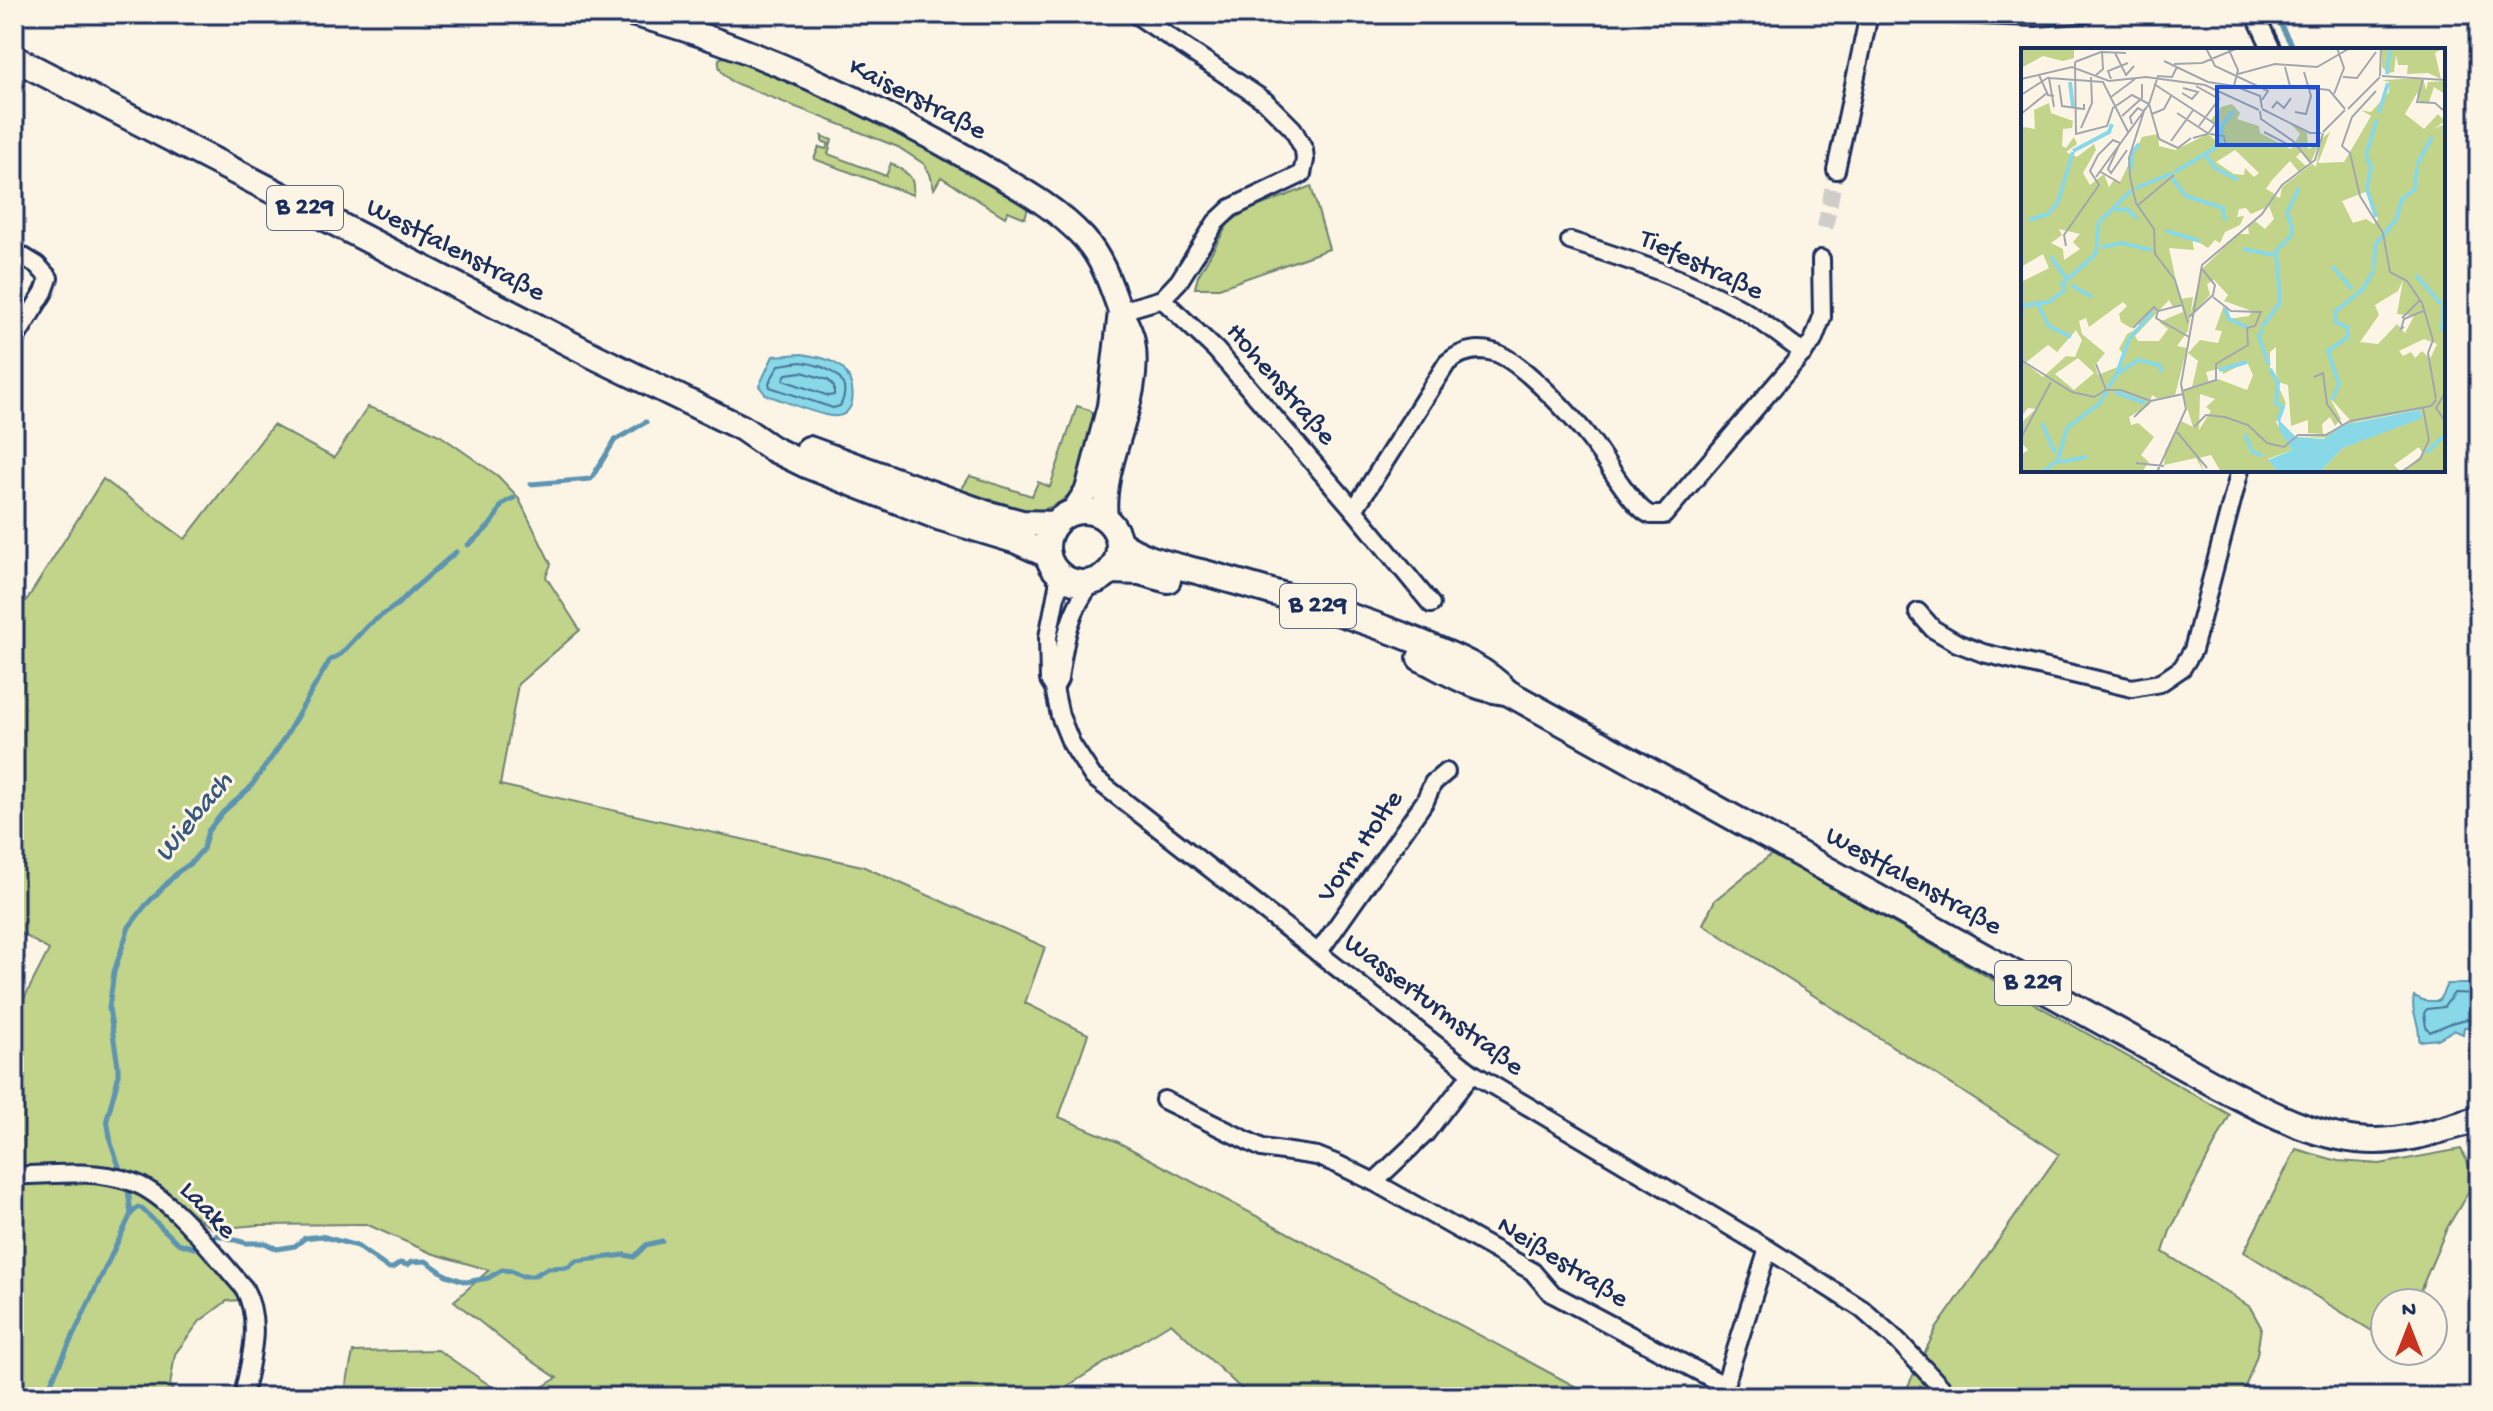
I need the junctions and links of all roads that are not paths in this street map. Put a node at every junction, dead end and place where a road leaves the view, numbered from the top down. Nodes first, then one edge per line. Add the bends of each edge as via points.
1 (631, 14) edge
2 (1135, 14) edge
3 (1869, 14) edge
4 (1951, 14) edge
5 (2084, 14) edge
6 (2255, 14) edge
7 (2271, 48) edge
8 (14, 58) edge
9 (1836, 170) tunnel mouth
10 (1570, 241) dead end
11 (14, 251) edge
12 (1821, 259) dead end
13 (1162, 299) junction
14 (1121, 311) junction
15 (14, 341) edge
16 (1804, 353) junction
17 (742, 428) junction
18 (2239, 472) edge
19 (1354, 510) junction
20 (1064, 518) junction
21 (1106, 519) junction
22 (1119, 542) junction
23 (1053, 564) junction
24 (1102, 577) junction
25 (1431, 604) dead end
26 (1918, 612) dead end
27 (1054, 688) junction
28 (1507, 692) junction
29 (1446, 772) dead end
30 (1318, 953) junction
31 (1472, 1073) junction
32 (1164, 1100) dead end
33 (2479, 1119) edge
34 (14, 1176) edge
35 (1374, 1182) junction
36 (1768, 1249) junction
37 (1722, 1391) edge
38 (243, 1397) edge
39 (1950, 1397) edge

1 - 14 main road, Kaiserstraße via 709,38 828,88 992,172 1085,239
2 - 13 street via 1265,101 1293,129 1305,160 1302,174 1231,208 1216,222
3 - 9 street
4 - 5 street
6 - 7 street
8 - 17 main road, Westfalenstraße / B 229
10 - 16 street, Tiefestraße via 1697,286
11 - 15 street via 49,278
12 - 16 street via 1822,317
13 - 14 street
13 - 19 street, Hohenstraße via 1216,350
14 - 20 main road, Kaiserstraße via 1109,406 1087,490
14 - 21 main road, Kaiserstraße via 1134,343 1134,370 1107,488
16 - 19 street via 1664,515 1652,515 1635,501 1593,442 1507,357 1490,351 1458,354 1447,363
17 - 20 main road, Westfalenstraße / B 229 via 985,513 1032,525
17 - 23 main road, Westfalenstraße / B 229 via 771,448 847,482 1017,541
18 - 26 street via 2193,650 2182,668 2160,683 2132,688 1983,653 1933,629
19 - 25 street, Hohenstraße
20 - 21 main road via 1090,512
20 - 23 main road via 1049,537
21 - 22 main road
22 - 24 main road via 1117,562
22 - 28 main road, Westfalenstraße / B 229 via 1142,556 1384,628 1480,669
23 - 24 main road via 1070,581
23 - 27 street, Wasserturmstraße via 1058,586 1047,661
24 - 27 street via 1082,594 1073,612
24 - 28 main road, Westfalenstraße / B 229 via 1140,572 1352,631 1413,654 1471,685
27 - 30 street, Wasserturmstraße via 1071,743 1093,777
28 - 33 main road, Westfalenstraße / B 229 via 2260,1108 2327,1134 2364,1140 2404,1138
29 - 30 street, Vorm Holte via 1433,783
30 - 31 street, Wasserturmstraße
31 - 35 street via 1425,1134
31 - 36 street, Wasserturmstraße
32 - 35 street, Neißestraße via 1262,1148 1317,1156
34 - 38 street, Laake via 89,1174 133,1182 168,1204 244,1288 254,1310 255,1335
35 - 37 street, Neißestraße via 1532,1271 1551,1293
36 - 37 street
36 - 39 street, Wasserturmstraße via 1880,1323

